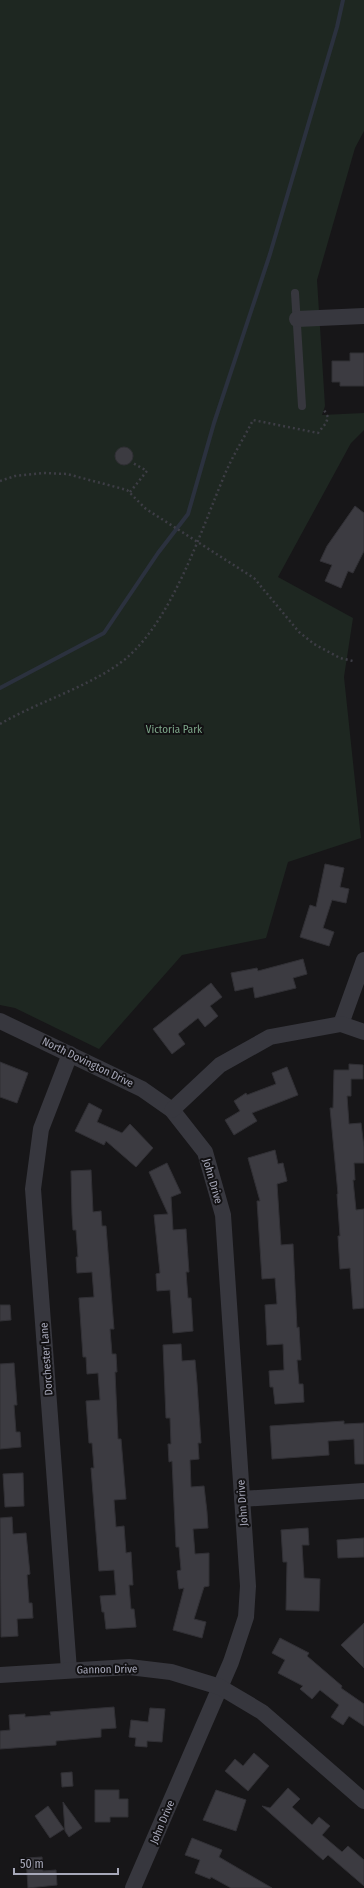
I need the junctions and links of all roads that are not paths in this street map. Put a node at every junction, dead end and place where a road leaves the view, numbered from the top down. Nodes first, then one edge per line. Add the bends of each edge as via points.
1 (295, 293) dead end
2 (364, 316) edge
3 (297, 319) junction
4 (302, 406) dead end
5 (364, 960) edge
6 (0, 1021) edge
7 (341, 1024) junction
8 (364, 1032) edge
9 (70, 1054) junction
10 (172, 1110) junction
11 (364, 1491) edge
12 (242, 1499) junction
13 (69, 1670) junction
14 (0, 1675) edge
15 (220, 1687) junction
16 (362, 1795) edge
17 (135, 1887) edge

1 - 3 lane
2 - 3 street
3 - 4 lane
5 - 7 street
6 - 9 street, North Dovington Drive
7 - 8 street
7 - 10 street via 270,1037 220,1065
9 - 10 street, North Dovington Drive via 142,1089
9 - 13 street, Dorchester Lane via 41,1129 33,1190
10 - 12 street, John Drive via 204,1152 223,1215
11 - 12 street
12 - 15 street, John Drive via 248,1586 247,1612 243,1630
13 - 14 street, Gannon Drive
13 - 15 street, Gannon Drive via 129,1667 157,1670
15 - 16 street, Gannon Drive via 262,1712
15 - 17 street, John Drive

